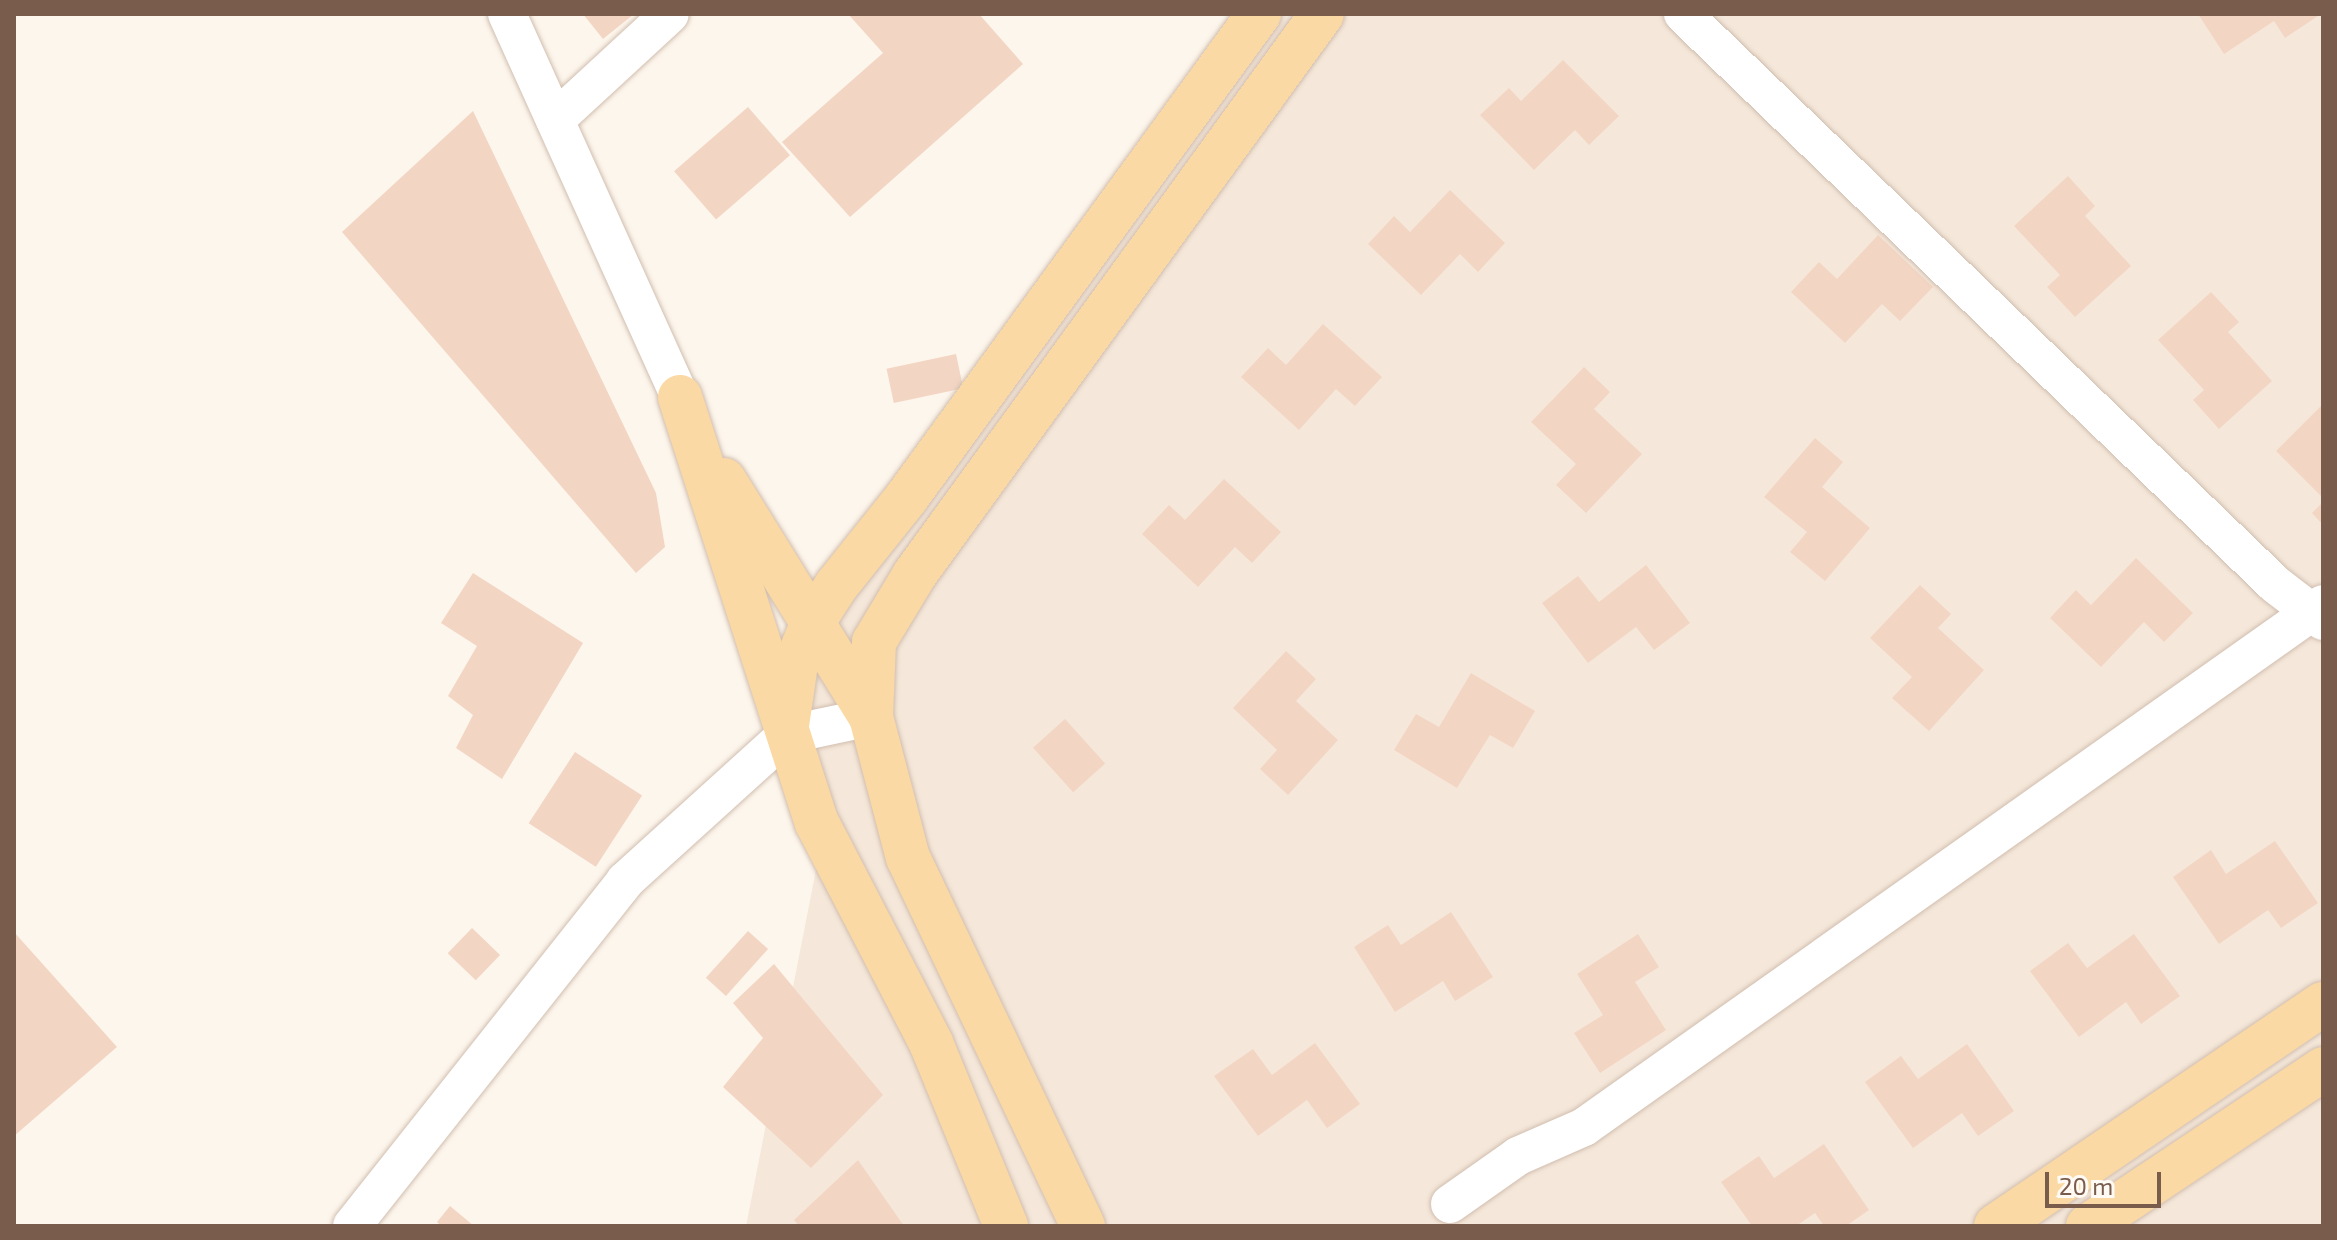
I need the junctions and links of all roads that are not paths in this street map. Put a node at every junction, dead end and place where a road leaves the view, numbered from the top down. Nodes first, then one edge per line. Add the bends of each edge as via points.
1 (507, 14) edge
2 (670, 14) edge
3 (1259, 14) edge
4 (1322, 14) edge
5 (1683, 14) edge
6 (555, 120) junction
7 (680, 397) junction
8 (2320, 612) edge
9 (813, 622) junction
10 (871, 717) junction
11 (786, 735) junction
12 (2323, 1004) edge
13 (2323, 1069) edge
14 (1450, 1204) dead end
15 (352, 1226) edge
16 (1006, 1226) edge
17 (1083, 1226) edge
18 (1996, 1226) edge
19 (2088, 1226) edge

1 - 6 street
2 - 6 street
3 - 9 main road
4 - 10 main road via 915,574 874,642
5 - 8 street via 2276,585
6 - 7 street
7 - 9 main road via 748,524
7 - 11 main road
8 - 14 street via 1584,1127 1518,1156
9 - 10 main road
9 - 11 main road via 796,664
10 - 11 street
10 - 17 main road via 908,858
11 - 15 street via 625,881
11 - 16 main road via 817,823 931,1043
12 - 18 main road
13 - 19 main road

